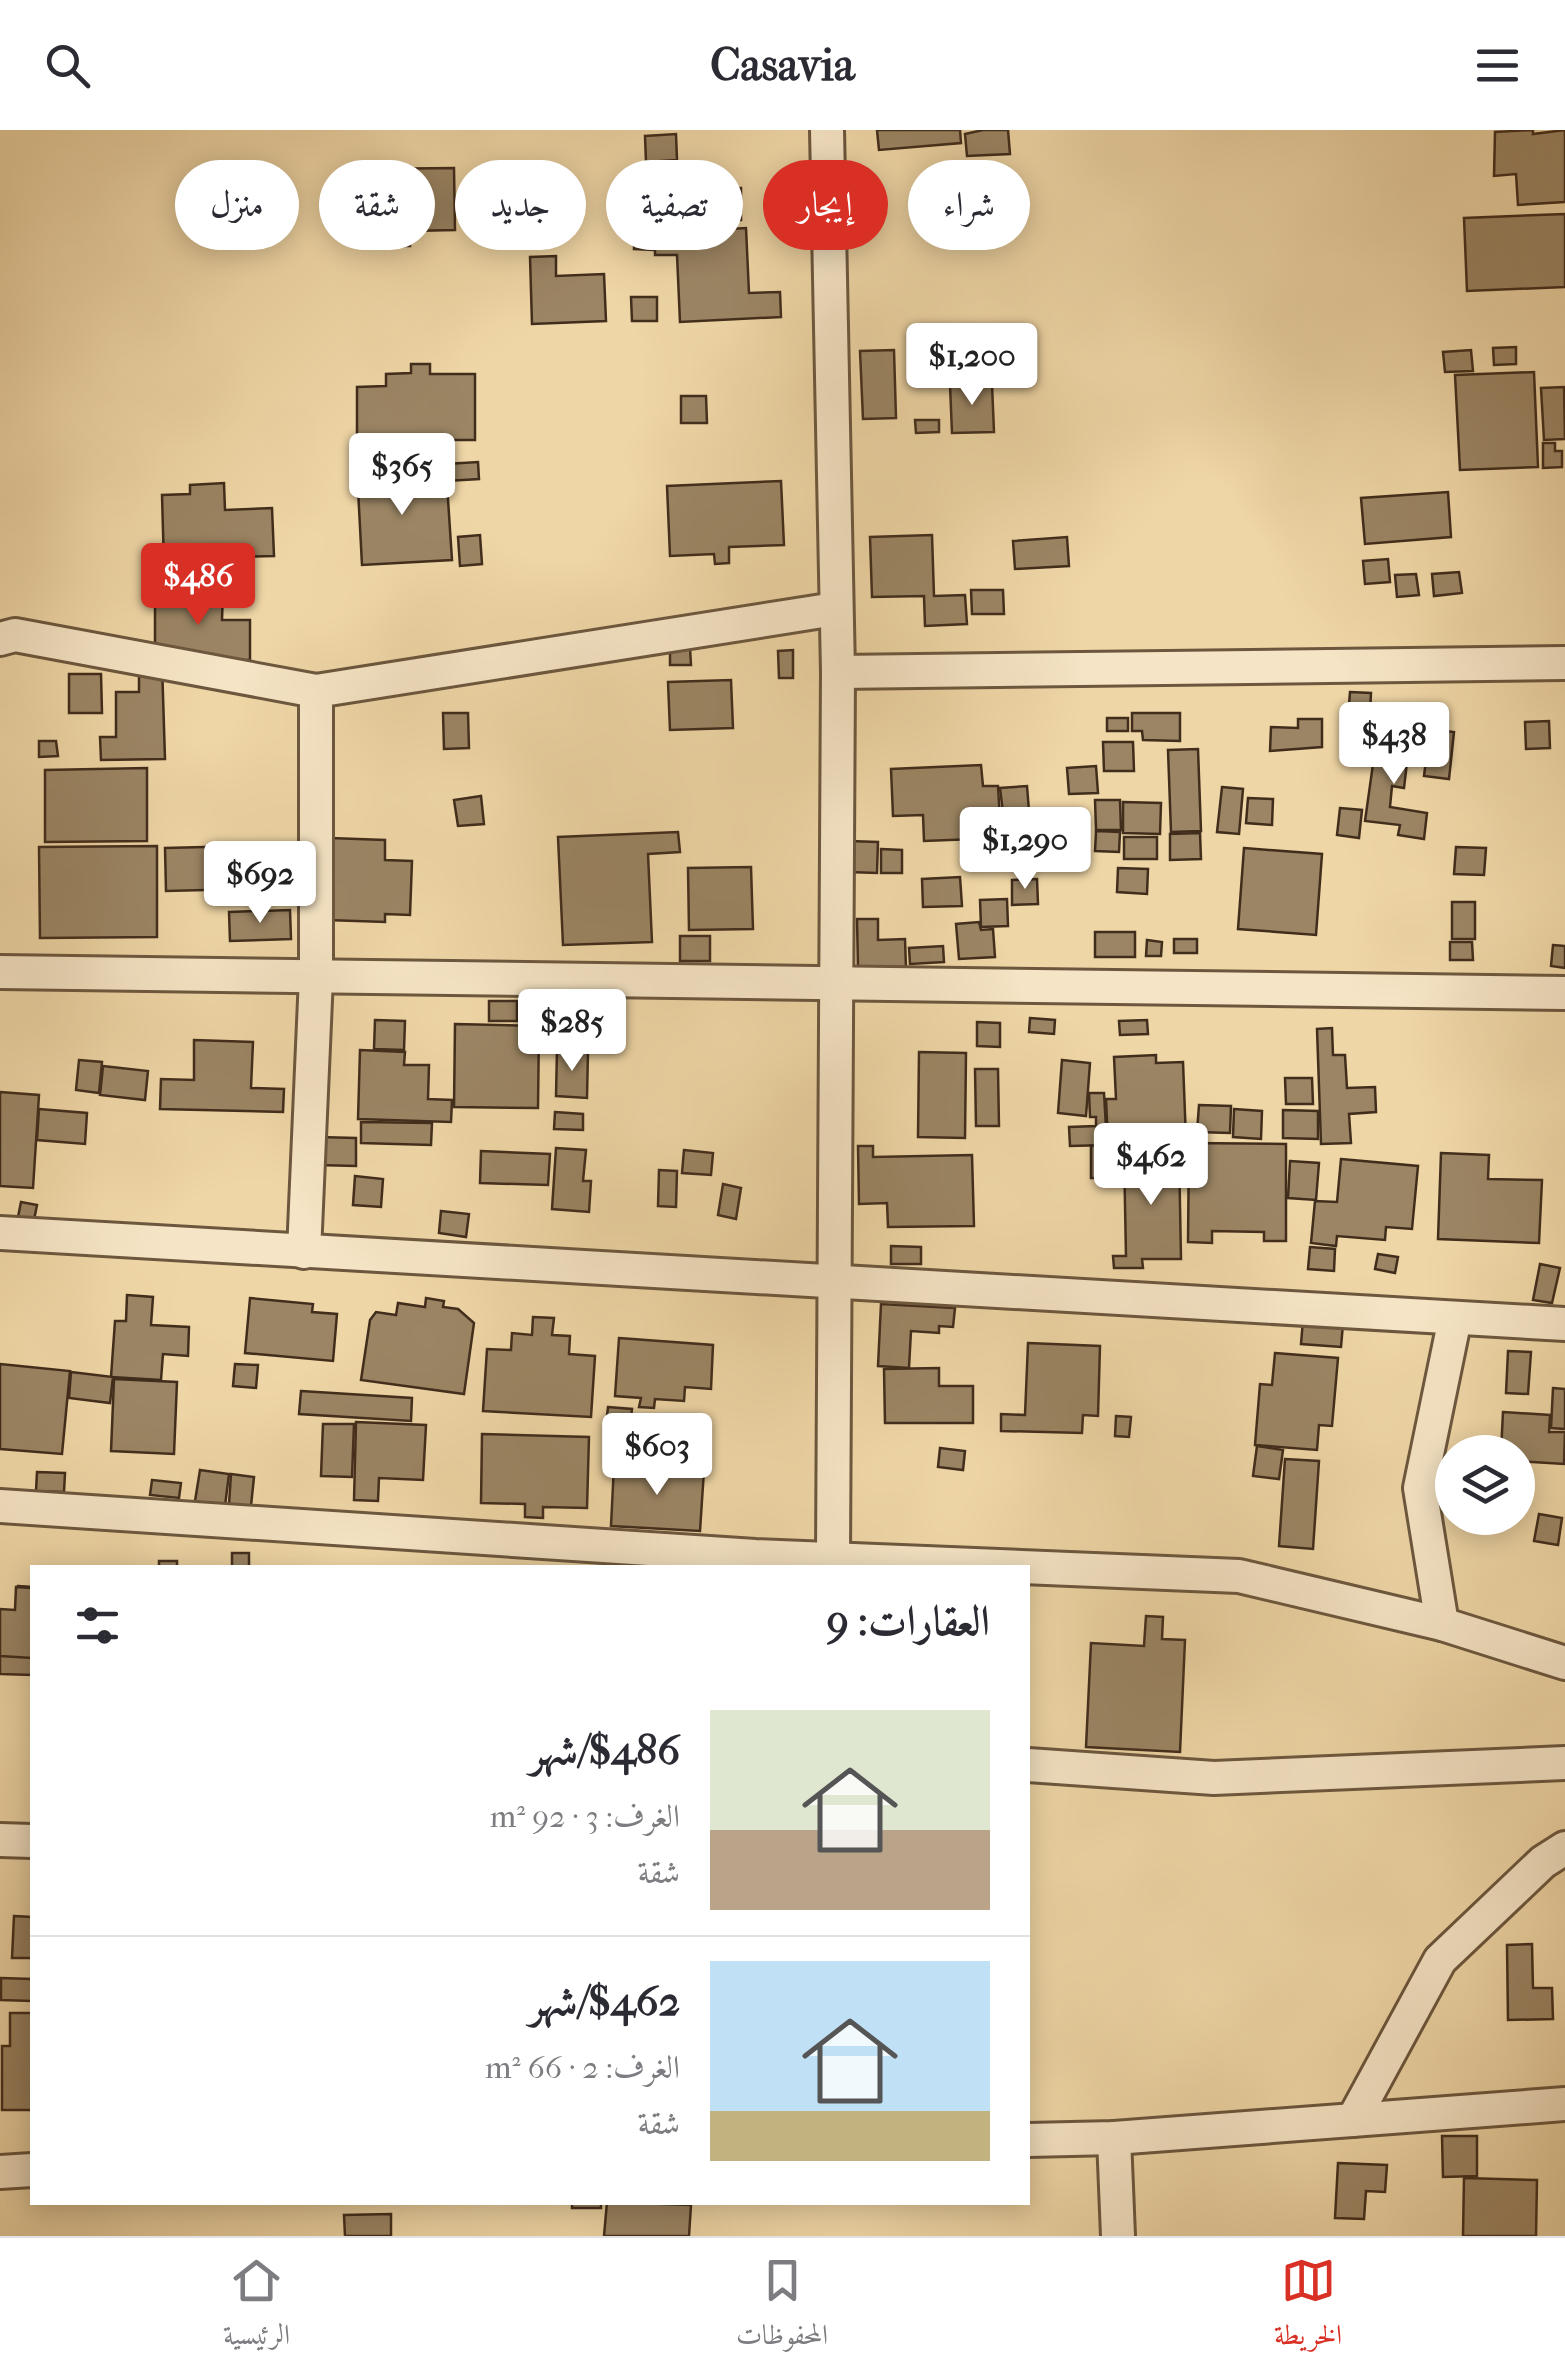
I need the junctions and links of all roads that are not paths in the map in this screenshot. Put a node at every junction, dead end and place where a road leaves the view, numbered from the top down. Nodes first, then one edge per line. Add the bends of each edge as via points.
1 (827, 130) edge
2 (835, 609) junction
3 (0, 640) edge
4 (1565, 663) edge
5 (838, 672) junction
6 (316, 692) junction
7 (0, 972) edge
8 (316, 977) junction
9 (834, 983) junction
10 (1565, 993) edge
11 (0, 1233) edge
12 (304, 1252) junction
13 (834, 1281) junction
14 (1455, 1318) junction
15 (1565, 1324) edge
16 (0, 1506) edge
17 (833, 1558) junction
18 (755, 1562) edge
19 (991, 1565) edge
20 (1030, 1567) edge
21 (1442, 1624) junction
22 (1565, 1663) edge
23 (1565, 1763) edge
24 (1030, 1766) edge
25 (0, 1840) edge
26 (30, 1840) edge
27 (1565, 1848) edge
28 (1565, 2104) edge
29 (1354, 2120) junction
30 (1114, 2138) junction
31 (1030, 2140) edge
32 (30, 2170) edge
33 (0, 2172) edge
34 (1118, 2236) edge

1 - 2 street
2 - 5 street
2 - 6 street
3 - 6 street via 16,635
4 - 5 street
5 - 9 street
6 - 8 street
7 - 8 street
8 - 9 street
8 - 12 street
9 - 10 street
9 - 13 street
11 - 12 street
12 - 13 street
13 - 14 street
13 - 17 street
14 - 15 street
14 - 21 street via 1420,1488
16 - 18 street
17 - 18 street
17 - 19 street
20 - 21 street via 1239,1576
21 - 22 street
23 - 24 street via 1214,1778
25 - 26 street
27 - 29 street via 1440,1960
28 - 29 street
29 - 30 street
30 - 31 street
30 - 34 street
32 - 33 street

